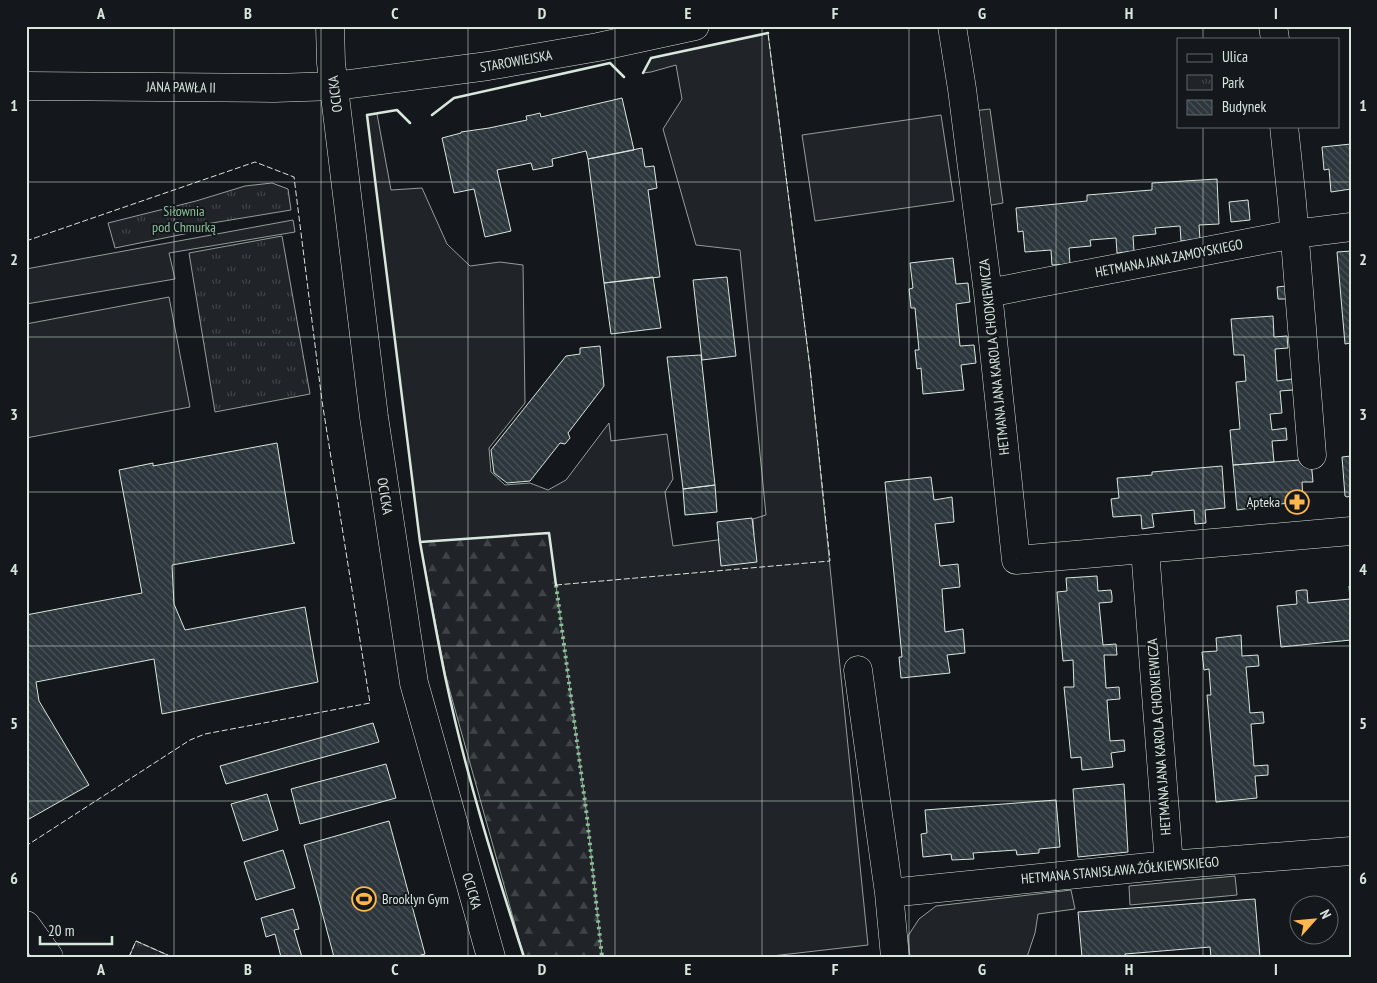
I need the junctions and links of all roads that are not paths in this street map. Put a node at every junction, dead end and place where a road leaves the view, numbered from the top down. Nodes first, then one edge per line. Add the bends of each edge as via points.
1 (330, 26) edge
2 (695, 26) edge
3 (952, 26) edge
4 (26, 86) edge
5 (335, 86) junction
6 (1284, 128) edge
7 (1351, 227) edge
8 (1294, 234) junction
9 (988, 293) junction
10 (1312, 455) dead end
11 (1351, 532) edge
12 (1144, 549) junction
13 (858, 670) dead end
14 (1351, 851) edge
15 (1169, 865) junction
16 (889, 893) junction
17 (27, 927) edge
18 (49, 957) edge
19 (491, 957) edge
20 (895, 957) edge

1 - 5 street, OCICKA
2 - 5 street, STAROWIEJSKA via 488,66
3 - 9 street, HETMANA JANA KAROLA CHODKIEWICZA
4 - 5 street, JANA PAWŁA II
5 - 19 street, OCICKA via 374,417 414,683
6 - 8 street
7 - 8 street, HETMANA JANA ZAMOYSKIEGO
8 - 9 street, HETMANA JANA ZAMOYSKIEGO
8 - 10 street
9 - 12 street, HETMANA JANA KAROLA CHODKIEWICZA via 1016,560
11 - 12 street, HETMANA JANA KAROLA CHODKIEWICZA
12 - 15 street, HETMANA JANA KAROLA CHODKIEWICZA
13 - 16 street
14 - 15 street, HETMANA STANISŁAWA ŻÓŁKIEWSKIEGO
15 - 16 street, HETMANA STANISŁAWA ŻÓŁKIEWSKIEGO
16 - 20 street
17 - 18 street

